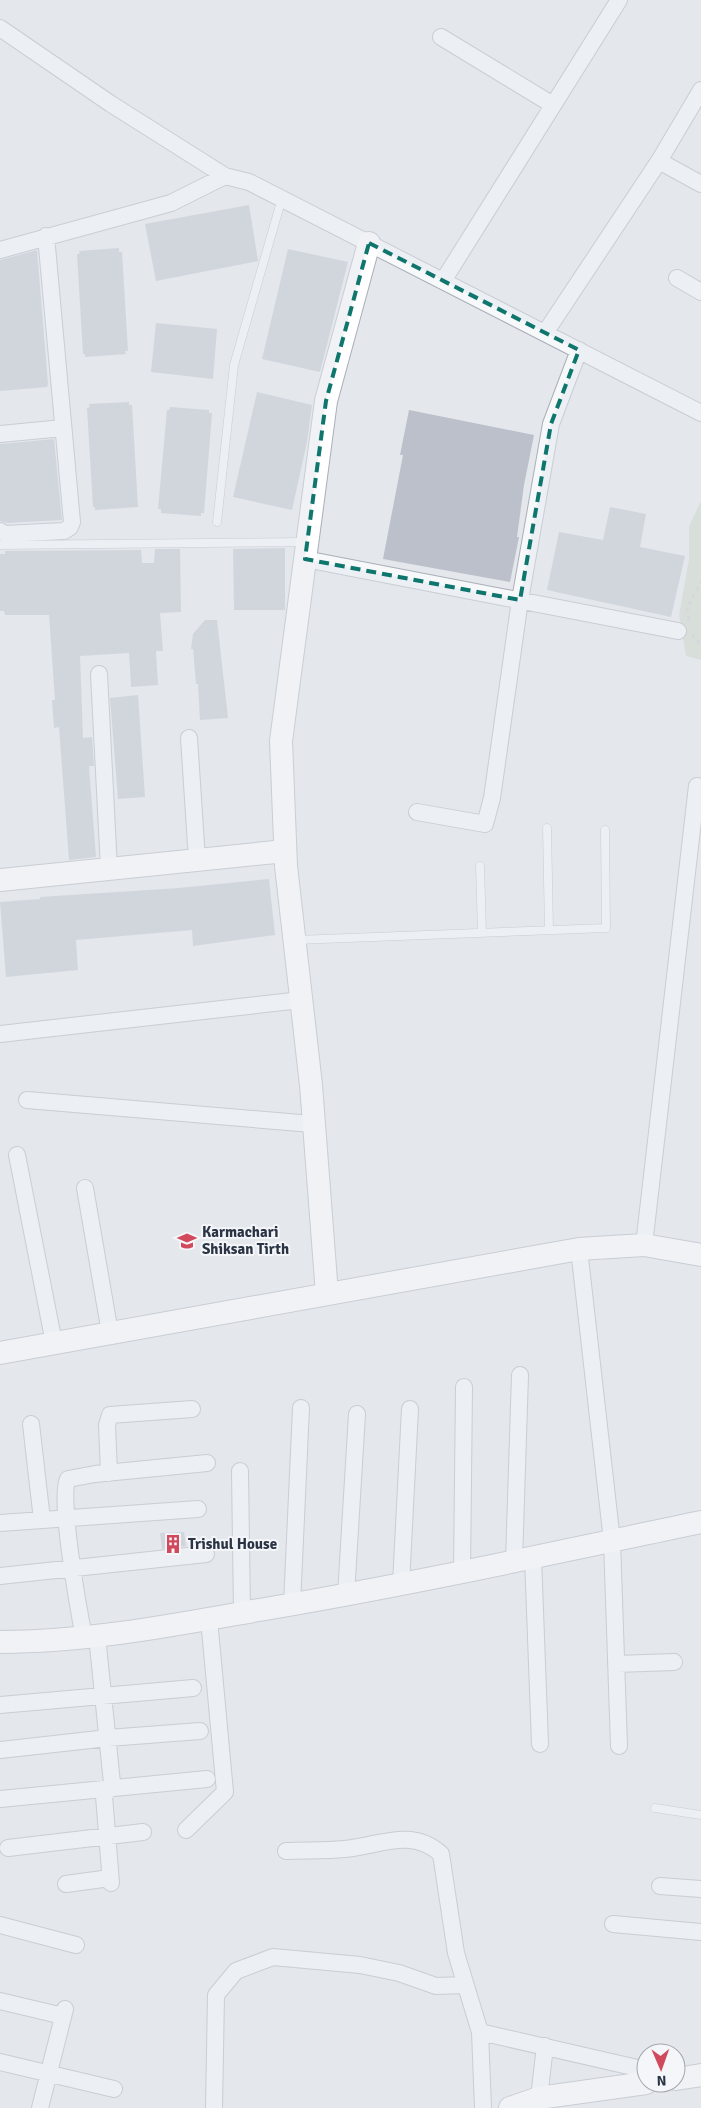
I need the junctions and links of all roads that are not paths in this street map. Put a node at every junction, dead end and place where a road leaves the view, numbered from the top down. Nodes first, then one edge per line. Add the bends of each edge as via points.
1 (619, 0) edge
2 (0, 28) edge
3 (441, 37) dead end
4 (701, 90) edge
5 (553, 105) junction
6 (659, 161) junction
7 (225, 176) junction
8 (701, 184) edge
9 (282, 198) junction
10 (46, 236) junction
11 (369, 243) junction
12 (0, 250) edge
13 (677, 278) dead end
14 (443, 281) junction
15 (701, 292) edge
16 (545, 333) junction
17 (579, 350) junction
18 (701, 413) edge
19 (63, 428) junction
20 (0, 434) edge
21 (217, 522) dead end
22 (0, 531) edge
23 (0, 545) edge
24 (306, 551) junction
25 (520, 600) junction
26 (678, 631) dead end
27 (99, 674) dead end
28 (190, 738) dead end
29 (697, 786) dead end
30 (417, 812) dead end
31 (547, 828) dead end
32 (605, 830) dead end
33 (285, 851) junction
34 (197, 860) junction
35 (480, 866) dead end
36 (108, 869) junction
37 (0, 880) edge
38 (549, 930) junction
39 (482, 933) junction
40 (294, 940) junction
41 (301, 1000) junction
42 (0, 1034) edge
43 (27, 1100) dead end
44 (312, 1124) junction
45 (17, 1155) dead end
46 (85, 1188) dead end
47 (644, 1245) junction
48 (579, 1249) junction
49 (701, 1255) edge
50 (327, 1294) junction
51 (110, 1333) junction
52 (54, 1343) junction
53 (0, 1353) edge
54 (520, 1375) dead end
55 (464, 1387) dead end
56 (301, 1408) dead end
57 (192, 1409) dead end
58 (410, 1410) dead end
59 (357, 1414) dead end
60 (31, 1424) dead end
61 (207, 1463) dead end
62 (240, 1470) dead end
63 (109, 1473) junction
64 (198, 1509) dead end
65 (67, 1519) junction
66 (42, 1520) junction
67 (701, 1522) edge
68 (0, 1523) edge
69 (612, 1541) junction
70 (206, 1554) dead end
71 (523, 1559) junction
72 (73, 1568) junction
73 (462, 1572) junction
74 (0, 1576) edge
75 (401, 1584) junction
76 (346, 1595) junction
77 (292, 1605) junction
78 (242, 1614) junction
79 (209, 1619) junction
80 (90, 1636) junction
81 (0, 1642) edge
82 (674, 1662) dead end
83 (616, 1664) junction
84 (193, 1688) dead end
85 (104, 1696) junction
86 (0, 1705) edge
87 (200, 1731) dead end
88 (108, 1738) junction
89 (540, 1744) dead end
90 (619, 1746) dead end
91 (0, 1750) edge
92 (208, 1778) dead end
93 (111, 1787) junction
94 (0, 1798) edge
95 (655, 1808) dead end
96 (701, 1815) edge
97 (186, 1830) dead end
98 (143, 1832) dead end
99 (107, 1837) junction
100 (8, 1848) dead end
101 (286, 1851) dead end
102 (66, 1884) dead end
103 (660, 1886) dead end
104 (701, 1889) edge
105 (613, 1924) dead end
106 (0, 1925) edge
107 (701, 1932) edge
108 (76, 1945) dead end
109 (465, 1985) junction
110 (0, 2001) edge
111 (480, 2032) junction
112 (545, 2046) junction
113 (0, 2062) edge
114 (636, 2068) edge
115 (49, 2072) junction
116 (636, 2084) edge
117 (114, 2089) dead end
118 (539, 2098) junction
119 (40, 2108) edge
120 (214, 2108) edge
121 (484, 2108) edge
122 (510, 2108) edge

1 - 5 street
2 - 7 street
3 - 5 street
4 - 6 street
5 - 14 street
6 - 8 street
6 - 16 street
7 - 9 street via 249,182
7 - 10 street via 170,203
9 - 11 street
9 - 21 lane via 234,365
10 - 12 street
10 - 19 street
11 - 14 street
11 - 24 street via 326,401
13 - 15 street
14 - 16 street
16 - 17 street
17 - 18 street
17 - 25 street via 551,424
19 - 20 street
19 - 22 street via 70,527 64,531 5,534
23 - 24 lane
24 - 25 street
24 - 33 street via 282,741
25 - 26 street
25 - 30 street via 492,798 485,824
27 - 36 street
28 - 34 street
29 - 47 street
31 - 38 lane
32 - 38 lane via 606,928
33 - 34 street
33 - 40 street
34 - 36 street
35 - 39 lane
36 - 37 street
38 - 39 lane
39 - 40 lane
40 - 41 street
41 - 42 street
41 - 44 street
43 - 44 street
44 - 50 street
45 - 52 street
46 - 51 street
47 - 48 street
47 - 49 street
48 - 50 street
48 - 69 street
50 - 51 street
51 - 52 street
52 - 53 street
54 - 71 street
55 - 73 street
56 - 77 street
57 - 63 street via 110,1415 107,1425
58 - 75 street
59 - 76 street
60 - 66 street
61 - 63 street
62 - 78 street
63 - 65 street via 68,1479 65,1484
64 - 65 street
65 - 66 street
65 - 72 street
66 - 68 street
67 - 69 street
69 - 71 street
69 - 83 street
70 - 72 street
71 - 73 street
71 - 89 street
72 - 74 street
72 - 80 street
73 - 75 street
75 - 76 street
76 - 77 street
77 - 78 street
78 - 79 street
79 - 80 street
79 - 97 street via 224,1792
80 - 81 street
80 - 85 street
82 - 83 street
83 - 90 street
84 - 85 street
85 - 86 street
85 - 88 street
87 - 88 street
88 - 91 street
88 - 93 street
92 - 93 street
93 - 94 street
93 - 99 street via 104,1796
95 - 96 lane
98 - 99 street
99 - 100 street
99 - 102 street via 111,1880
101 - 109 street via 345,1849 399,1840 422,1841 433,1847 441,1854 456,1953
103 - 104 street
105 - 107 street
106 - 108 street
109 - 111 street
109 - 120 street via 436,1986 399,1973 360,1965 273,1957 236,1970 216,1995
110 - 115 street via 64,2013
111 - 112 street
111 - 121 street
112 - 114 street
112 - 118 street
113 - 115 street
115 - 117 street
115 - 119 street
116 - 118 street
118 - 122 street

